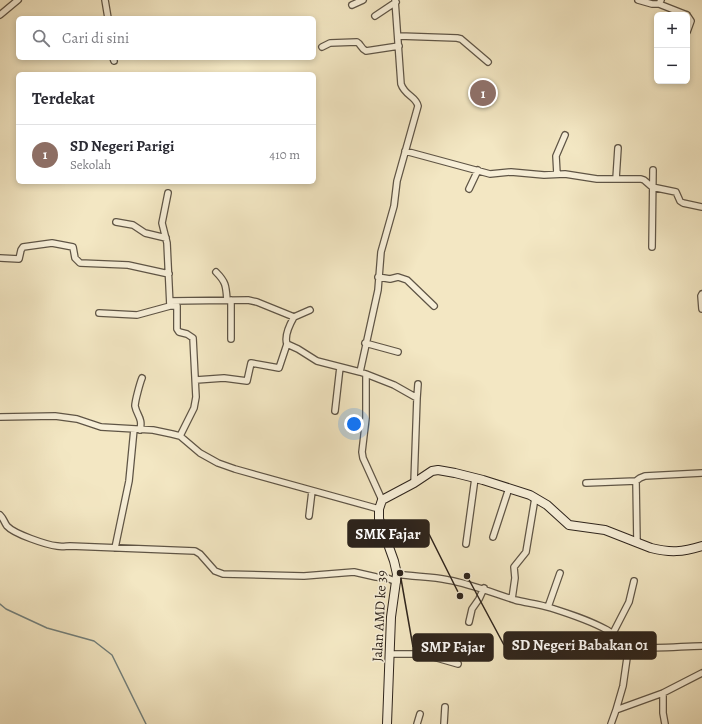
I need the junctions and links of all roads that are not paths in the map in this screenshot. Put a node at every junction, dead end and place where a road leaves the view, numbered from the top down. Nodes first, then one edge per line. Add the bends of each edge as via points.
1 (18, 0) edge
2 (105, 0) edge
3 (363, 0) edge
4 (638, 0) edge
5 (396, 1) edge
6 (660, 2) edge
7 (352, 5) dead end
8 (681, 12) edge
9 (0, 15) edge
10 (108, 16) edge
11 (375, 16) dead end
12 (399, 36) junction
13 (399, 46) junction
14 (322, 47) dead end
15 (488, 62) dead end
16 (566, 135) dead end
17 (618, 148) dead end
18 (405, 151) junction
19 (478, 170) junction
20 (653, 170) dead end
21 (557, 174) junction
22 (616, 179) junction
23 (652, 187) junction
24 (469, 188) dead end
25 (168, 193) dead end
26 (702, 207) edge
27 (116, 222) dead end
28 (166, 238) junction
29 (652, 247) dead end
30 (0, 258) edge
31 (216, 272) dead end
32 (168, 274) junction
33 (378, 277) junction
34 (702, 294) edge
35 (229, 300) junction
36 (170, 303) junction
37 (434, 306) dead end
38 (702, 309) edge
39 (310, 310) dead end
40 (99, 313) dead end
41 (294, 317) junction
42 (231, 339) dead end
43 (365, 343) junction
44 (287, 344) junction
45 (398, 352) dead end
46 (340, 367) junction
47 (360, 372) junction
48 (366, 374) junction
49 (142, 378) dead end
50 (196, 380) junction
51 (418, 384) dead end
52 (417, 398) junction
53 (335, 411) dead end
54 (0, 417) edge
55 (137, 429) junction
56 (180, 436) junction
57 (702, 473) edge
58 (475, 478) junction
59 (636, 481) junction
60 (414, 483) junction
61 (586, 483) dead end
62 (509, 488) junction
63 (312, 491) junction
64 (535, 498) junction
65 (382, 500) junction
66 (379, 509) junction
67 (0, 515) edge
68 (309, 516) dead end
69 (0, 526) edge
70 (8, 526) junction
71 (493, 537) dead end
72 (637, 542) junction
73 (466, 544) dead end
74 (702, 546) edge
75 (115, 548) junction
76 (560, 573) dead end
77 (397, 578) junction
78 (634, 581) dead end
79 (484, 588) junction
80 (512, 599) junction
81 (548, 607) junction
82 (468, 622) dead end
83 (613, 633) junction
84 (629, 644) junction
85 (702, 646) edge
86 (390, 654) junction
87 (458, 664) dead end
88 (702, 673) edge
89 (663, 693) junction
90 (445, 707) dead end
91 (616, 710) junction
92 (420, 714) dead end
93 (387, 724) edge
94 (417, 724) edge
95 (444, 724) edge
96 (611, 724) edge
97 (665, 724) edge

1 - 9 street
2 - 10 street
3 - 7 street
4 - 6 street via 652,4
5 - 11 street
5 - 12 street
6 - 8 street
12 - 13 street
12 - 15 street via 461,39
13 - 14 street via 363,50 358,42 330,43
13 - 18 street via 401,84 418,106
16 - 21 street via 556,156
17 - 22 street
18 - 19 street
18 - 33 street via 394,206 381,252
19 - 21 street via 494,174
19 - 24 street
20 - 23 street
21 - 22 street
22 - 23 street via 641,179
23 - 26 street via 673,191 683,203
23 - 29 street
25 - 28 street via 162,218
27 - 28 street via 133,225 145,233
28 - 32 street
30 - 32 street via 19,258 23,247 52,243 73,247 75,258 80,263 128,265
31 - 35 street via 225,281
32 - 36 street
33 - 37 street via 398,277 407,280
33 - 43 street via 378,290
34 - 38 street
35 - 36 street
35 - 41 street via 257,302
35 - 42 street
36 - 40 street via 137,315
36 - 50 street via 177,306 177,329 193,338
39 - 41 street
41 - 44 street via 287,335
43 - 45 street
43 - 47 street
44 - 46 street via 311,359
44 - 50 street via 280,368 251,363 247,381 224,378
46 - 47 street
46 - 53 street
47 - 48 street
48 - 52 street
48 - 65 street via 366,418 362,452
49 - 55 street via 135,402 141,419
50 - 56 street via 194,408
51 - 52 street
52 - 60 street
54 - 55 street via 54,416 77,419 101,427
55 - 56 street
55 - 75 street
56 - 63 street via 200,453 218,463
57 - 59 street via 645,476
58 - 60 street via 435,470
58 - 62 street
58 - 73 street
59 - 61 street
59 - 72 street
60 - 65 street
62 - 64 street
62 - 71 street
63 - 66 street
63 - 68 street
64 - 72 street via 569,525 605,530
64 - 80 street via 526,552 514,567
65 - 66 street, Jalan AMD ke 39
66 - 77 street, Jalan AMD ke 39 via 379,519 394,561
67 - 70 street
69 - 70 street
70 - 75 street via 22,535 58,547
72 - 74 street via 651,548 672,551 688,551
75 - 77 street via 194,551 215,571 223,574 304,576 350,572
76 - 81 street
77 - 79 street via 432,577
77 - 86 street, Jalan AMD ke 39 via 391,617
78 - 83 street via 629,602
79 - 80 street
79 - 82 street
80 - 81 street
81 - 83 street via 591,621
83 - 84 street via 620,641
84 - 85 street via 654,647
84 - 91 street via 623,686
86 - 87 street via 423,654
86 - 93 street, Jalan AMD ke 39
88 - 89 street
89 - 91 street
89 - 97 street
90 - 95 street
91 - 96 street
92 - 94 street

